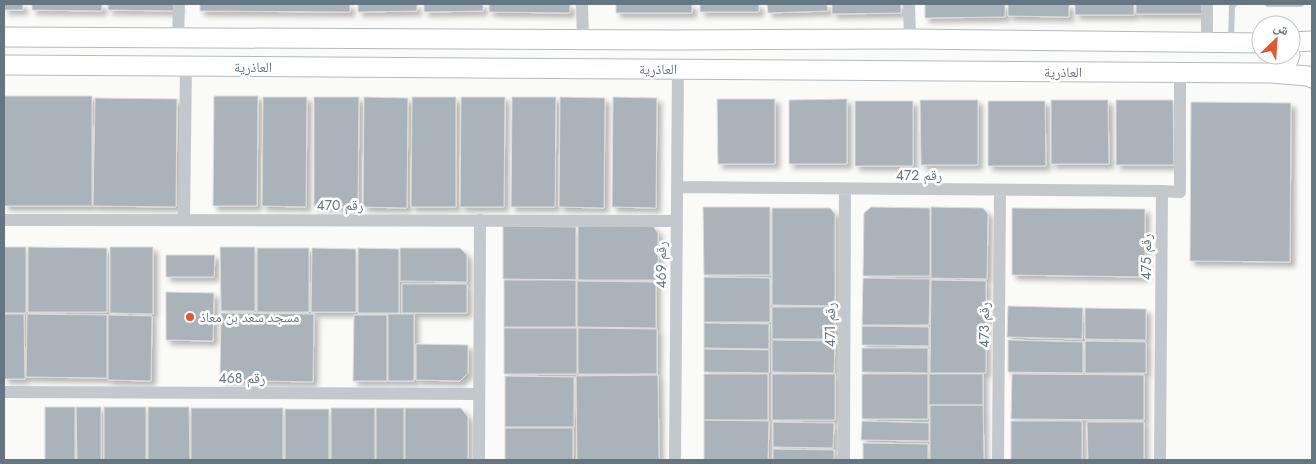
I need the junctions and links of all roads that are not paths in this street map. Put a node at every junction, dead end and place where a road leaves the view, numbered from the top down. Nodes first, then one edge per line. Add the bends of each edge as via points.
1 (179, 4) edge
2 (582, 4) edge
3 (909, 4) edge
4 (1207, 4) edge
5 (1234, 4) edge
6 (1268, 4) edge
7 (1301, 4) edge
8 (11, 37) edge
9 (178, 37) junction
10 (583, 39) junction
11 (910, 39) junction
12 (673, 40) junction
13 (1207, 43) junction
14 (1231, 43) junction
15 (1251, 43) edge
16 (9, 65) edge
17 (1286, 65) edge
18 (186, 66) junction
19 (676, 69) junction
20 (1180, 72) junction
21 (1271, 72) junction
22 (1312, 78) edge
23 (677, 187) junction
24 (845, 189) junction
25 (1000, 190) junction
26 (1162, 191) junction
27 (4, 220) edge
28 (184, 220) junction
29 (480, 220) junction
30 (677, 221) junction
31 (4, 392) edge
32 (479, 394) junction
33 (479, 460) edge
34 (675, 460) edge
35 (844, 460) edge
36 (998, 460) edge
37 (1160, 460) edge

1 - 9 street
2 - 10 street
3 - 11 street
4 - 13 street
5 - 14 lane
6 - 7 lane
8 - 9 street
8 - 16 street
9 - 10 street
10 - 12 street
11 - 12 street
11 - 13 street
12 - 19 street
13 - 14 street
14 - 15 street
16 - 18 street, العاذرية
17 - 21 street
18 - 19 street, العاذرية
18 - 28 street
19 - 20 street, العاذرية
19 - 23 street, رقم 469
20 - 21 street, العاذرية
20 - 26 street via 1180,192
21 - 22 street, العاذرية
23 - 24 street, رقم 472
23 - 30 street, رقم 469
24 - 25 street, رقم 472
24 - 35 street, رقم 471
25 - 26 street, رقم 472
25 - 36 street, رقم 473
26 - 37 street, رقم 475
27 - 28 street, رقم 470
28 - 29 street, رقم 470
29 - 30 street, رقم 470
29 - 32 street
30 - 34 street, رقم 469
31 - 32 street, رقم 468
32 - 33 street

